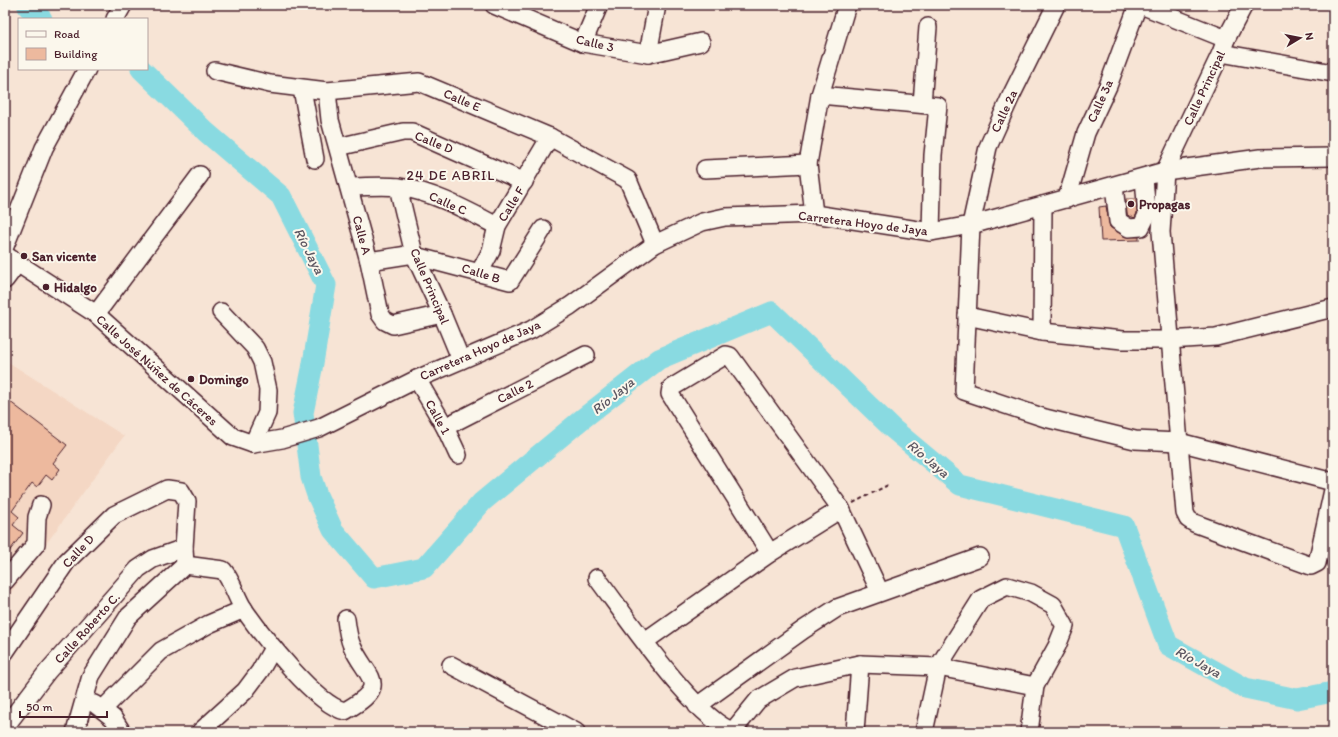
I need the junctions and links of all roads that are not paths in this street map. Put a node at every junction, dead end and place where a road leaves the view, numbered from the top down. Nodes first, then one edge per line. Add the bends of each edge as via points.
1 (123, 5) edge
2 (494, 5) edge
3 (599, 5) edge
4 (657, 5) edge
5 (847, 5) edge
6 (1056, 5) edge
7 (1138, 5) edge
8 (1141, 5) edge
9 (1244, 5) edge
10 (116, 18) edge
11 (928, 27) dead end
12 (701, 42) dead end
13 (583, 43) junction
14 (1223, 46) junction
15 (648, 54) junction
16 (86, 70) edge
17 (215, 72) dead end
18 (1333, 73) edge
19 (302, 89) junction
20 (327, 91) junction
21 (820, 95) junction
22 (922, 104) junction
23 (550, 137) junction
24 (338, 147) junction
25 (1333, 157) edge
26 (315, 159) dead end
27 (808, 164) junction
28 (705, 169) dead end
29 (1165, 171) junction
30 (200, 175) dead end
31 (1144, 178) junction
32 (524, 182) junction
33 (1114, 186) junction
34 (349, 187) junction
35 (398, 187) junction
36 (1067, 199) junction
37 (1043, 205) junction
38 (814, 214) junction
39 (971, 225) junction
40 (497, 226) junction
41 (543, 230) dead end
42 (931, 232) junction
43 (655, 244) junction
44 (5, 246) edge
45 (414, 255) junction
46 (11, 260) edge
47 (369, 261) junction
48 (480, 273) junction
49 (5, 280) edge
50 (1333, 308) edge
51 (221, 312) dead end
52 (96, 314) junction
53 (442, 314) junction
54 (968, 316) junction
55 (1042, 332) junction
56 (1169, 340) junction
57 (586, 355) dead end
58 (461, 360) junction
59 (417, 379) junction
60 (445, 427) junction
61 (319, 428) joint
62 (1179, 442) junction
63 (253, 444) junction
64 (458, 455) dead end
65 (1333, 482) edge
66 (1333, 490) edge
67 (41, 505) dead end
68 (841, 510) junction
69 (770, 553) junction
70 (184, 556) junction
71 (980, 557) dead end
72 (598, 578) dead end
73 (5, 581) edge
74 (880, 592) junction
75 (244, 609) junction
76 (346, 619) dead end
77 (645, 641) junction
78 (273, 648) junction
79 (5, 652) edge
80 (860, 664) junction
81 (451, 665) dead end
82 (938, 667) junction
83 (1035, 686) junction
84 (84, 697) junction
85 (697, 706) junction
86 (103, 709) junction
87 (5, 726) edge
88 (75, 732) edge
89 (122, 732) edge
90 (200, 732) edge
91 (576, 732) edge
92 (733, 732) edge
93 (855, 732) edge
94 (924, 732) edge
95 (1030, 732) edge

1 - 10 street
2 - 13 street, Calle 3
3 - 13 street
4 - 15 street
5 - 21 street
6 - 39 street, Calle 2a via 988,147
7 - 36 street, Calle 3a via 1108,86 1086,133
8 - 14 street
9 - 14 street, Calle Principal
11 - 22 street
12 - 15 street, Calle 3
13 - 15 street, Calle 3
14 - 18 street
14 - 29 street, Calle Principal
16 - 44 street via 44,148
17 - 19 street, Calle E
19 - 20 street, Calle E
19 - 26 street
20 - 23 street, Calle E via 419,82
20 - 24 street, Calle A via 330,120
21 - 22 street
21 - 27 street
22 - 42 street via 936,105 939,108 933,155
23 - 32 street, Calle F
23 - 43 street, Calle E via 628,180
24 - 32 street, Calle D via 412,132
24 - 34 street, Calle A
25 - 29 street, Carretera Hoyo de Jaya via 1260,158
27 - 28 street
27 - 38 street
29 - 31 street, Carretera Hoyo de Jaya
29 - 56 street via 1161,232
30 - 52 street
31 - 33 street, Carretera Hoyo de Jaya
31 - 33 street via 1147,215 1141,227 1129,228 1118,221
32 - 40 street, Calle F
33 - 36 street, Carretera Hoyo de Jaya
34 - 35 street, Calle C
34 - 47 street, Calle A
35 - 40 street, Calle C via 422,192
35 - 45 street, Calle Principal
36 - 37 street, Carretera Hoyo de Jaya
37 - 39 street, Carretera Hoyo de Jaya
37 - 55 street
38 - 42 street, Carretera Hoyo de Jaya
38 - 43 street, Carretera Hoyo de Jaya via 725,217 702,222
39 - 42 street, Carretera Hoyo de Jaya
39 - 54 street, Calle 2a
40 - 48 street, Calle F via 491,251
41 - 48 street, Calle B via 510,281
43 - 58 street, Carretera Hoyo de Jaya via 570,306 531,330
45 - 47 street, Calle B
45 - 48 street, Calle B
45 - 53 street, Calle Principal
46 - 49 street
46 - 52 street, Calle José Núñez de Cáceres
47 - 53 street, Calle A via 380,314 385,321 393,325
50 - 56 street via 1216,337
51 - 63 street via 255,348 262,362 268,390 267,413
52 - 63 street, Calle José Núñez de Cáceres via 233,437
53 - 58 street, Calle Principal
54 - 55 street
54 - 62 street, Calle 2a via 964,391 1044,418 1135,440
55 - 56 street via 1123,340
56 - 62 street
57 - 60 street, Calle 2
58 - 59 street, Carretera Hoyo de Jaya
59 - 60 street, Calle 1
59 - 61 street, Carretera Hoyo de Jaya
60 - 64 street, Calle 1
61 - 63 street, Calle José Núñez de Cáceres
62 - 65 street
62 - 66 street via 1185,513 1188,519 1307,566 1317,563
67 - 73 street via 36,544
68 - 69 street
68 - 69 street via 730,356 720,356 671,388 670,394
68 - 74 street
69 - 77 street
70 - 75 street via 223,570
70 - 79 street, Calle D via 187,501 181,491 167,489 114,515 67,561
70 - 84 street via 128,617 91,676
70 - 87 street, Calle Roberto C. via 153,559 138,569 47,672
71 - 74 street
72 - 77 street
74 - 85 street via 837,608
75 - 78 street
75 - 86 street via 209,624 161,651
76 - 78 street via 351,645 369,672 373,683 370,691 362,699 345,711 336,709 319,698
77 - 85 street
78 - 90 street via 260,671 244,691
80 - 82 street
80 - 92 street via 795,678 758,700
80 - 93 street
81 - 91 street
82 - 83 street
82 - 83 street via 981,599 1007,586 1031,593 1053,606 1065,626
82 - 94 street
83 - 95 street
84 - 86 street
84 - 88 street
85 - 92 street
86 - 89 street

